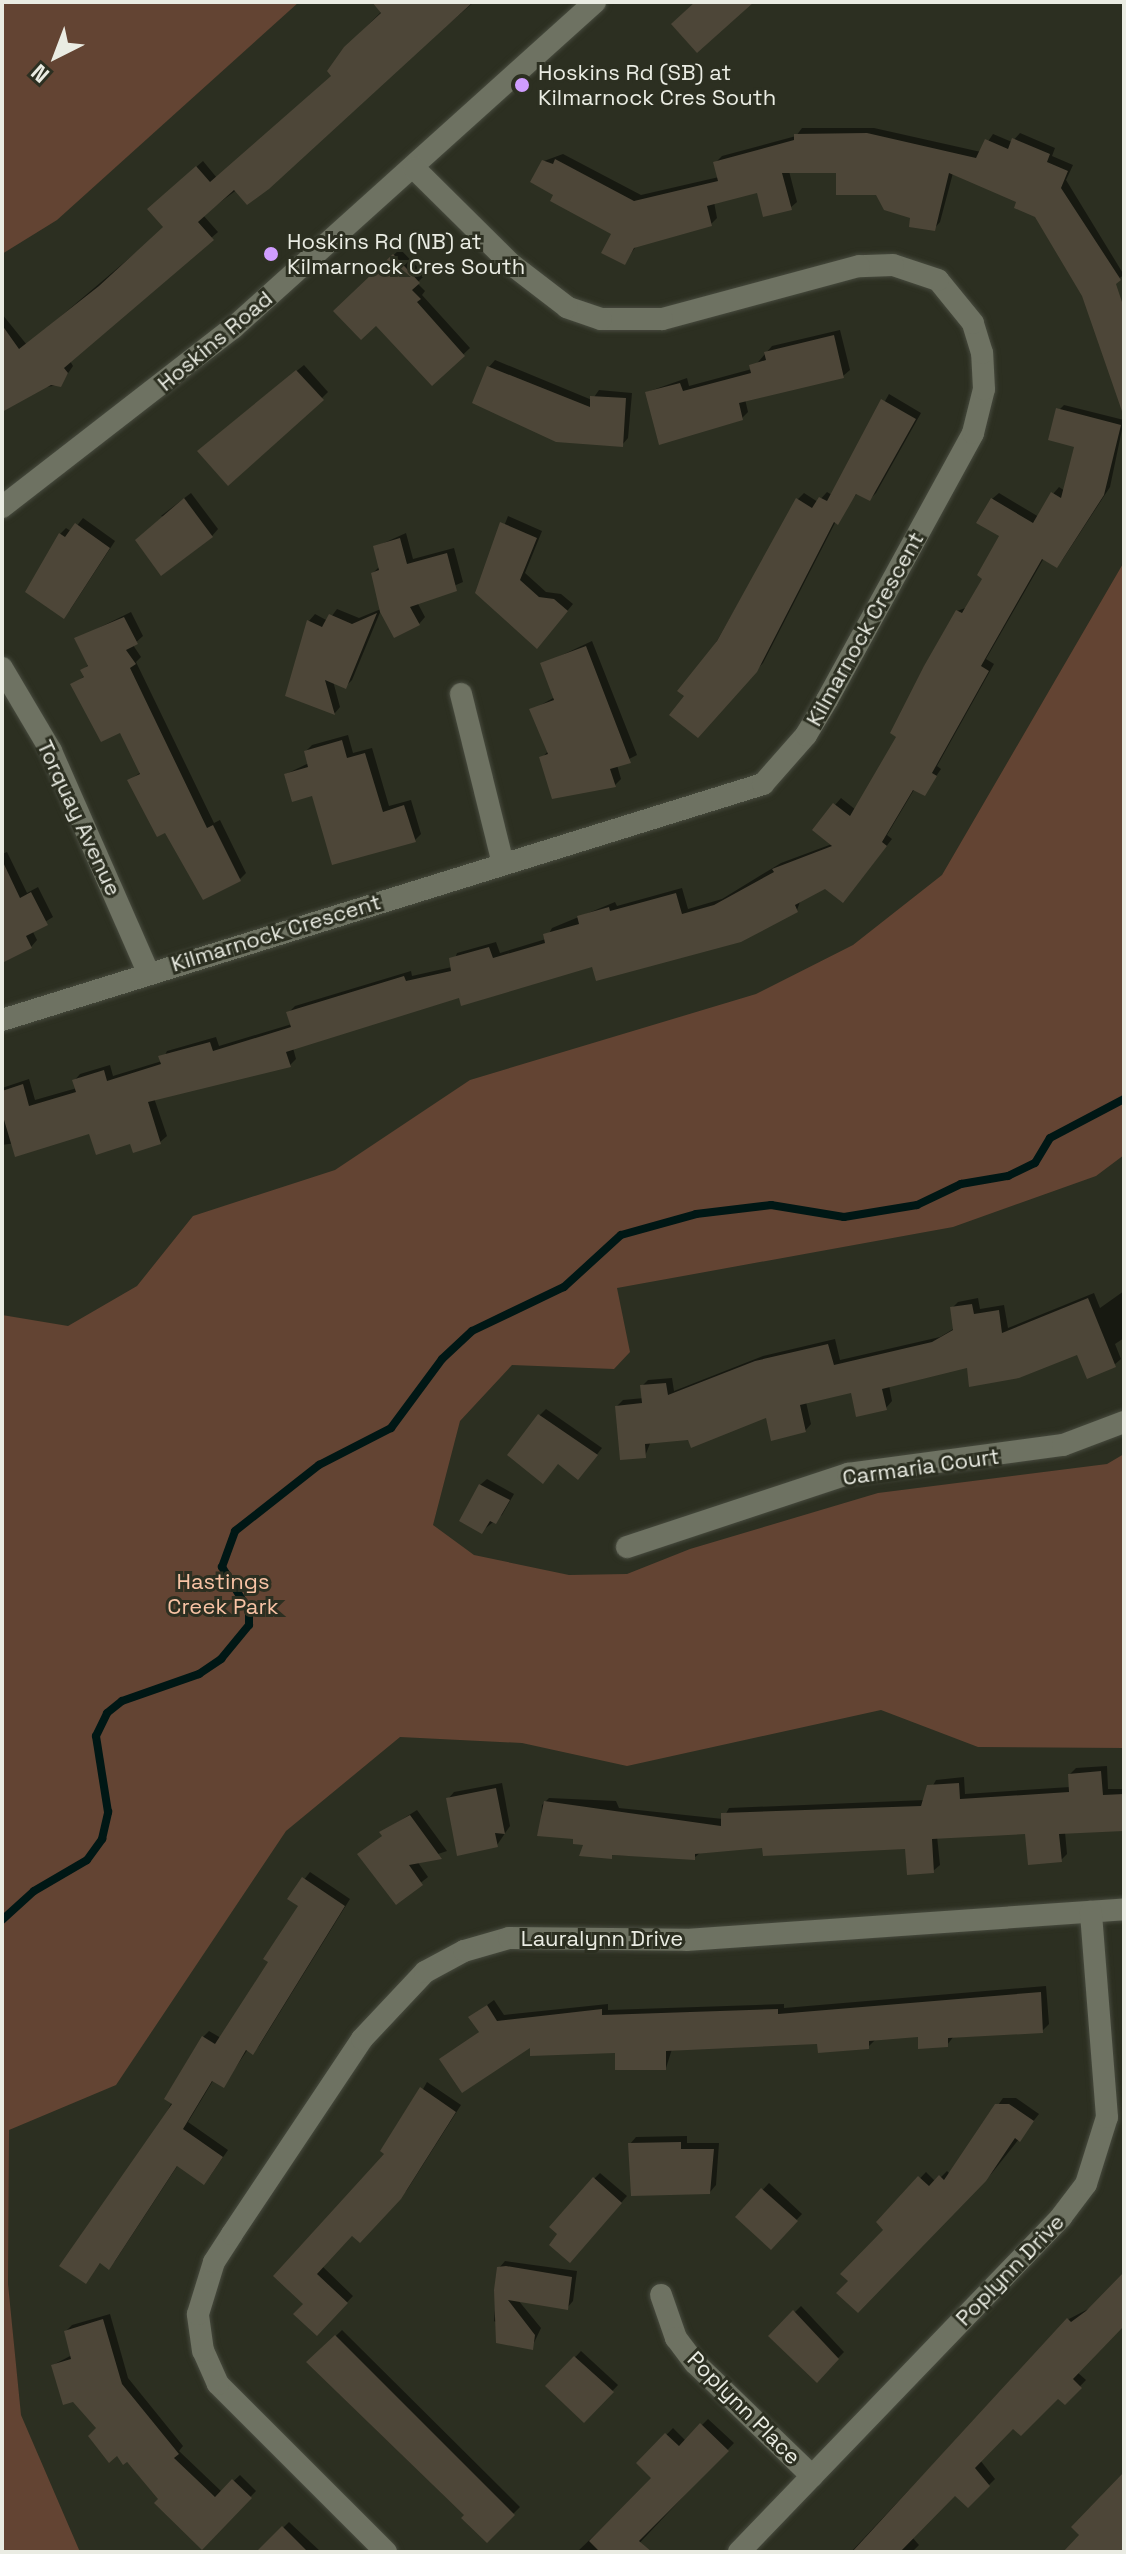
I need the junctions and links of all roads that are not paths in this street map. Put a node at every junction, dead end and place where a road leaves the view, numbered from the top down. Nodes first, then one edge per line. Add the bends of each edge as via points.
1 (595, 2) edge
2 (414, 168) junction
3 (2, 507) edge
4 (2, 668) edge
5 (461, 694) dead end
6 (503, 864) junction
7 (148, 972) junction
8 (2, 1020) edge
9 (1124, 1422) edge
10 (627, 1547) dead end
11 (1124, 1909) edge
12 (1091, 1912) junction
13 (661, 2295) dead end
14 (812, 2476) junction
15 (386, 2552) edge
16 (739, 2552) edge

1 - 2 street, Hoskins Road
2 - 3 street, Hoskins Road via 233,328
2 - 6 street, Kilmarnock Crescent via 511,264 567,307 601,319 662,319 859,266 893,265 938,280 953,293 973,323 982,353 984,389 973,433 827,700 788,759 763,784 737,796
4 - 7 street, Torquay Avenue via 51,751
5 - 6 street
6 - 7 street, Kilmarnock Crescent
7 - 8 street, Kilmarnock Crescent
9 - 10 street, Carmaria Court via 1063,1445 848,1474
11 - 12 street, Lauralynn Drive
12 - 14 street, Poplynn Drive via 1107,2117 1086,2184 1061,2217
12 - 15 street, Lauralynn Drive via 686,1940 509,1938 464,1951 425,1972 362,2039 214,2262 198,2314 203,2351 218,2384
13 - 14 street, Poplynn Place via 676,2338 695,2363
14 - 16 street, Poplynn Drive

